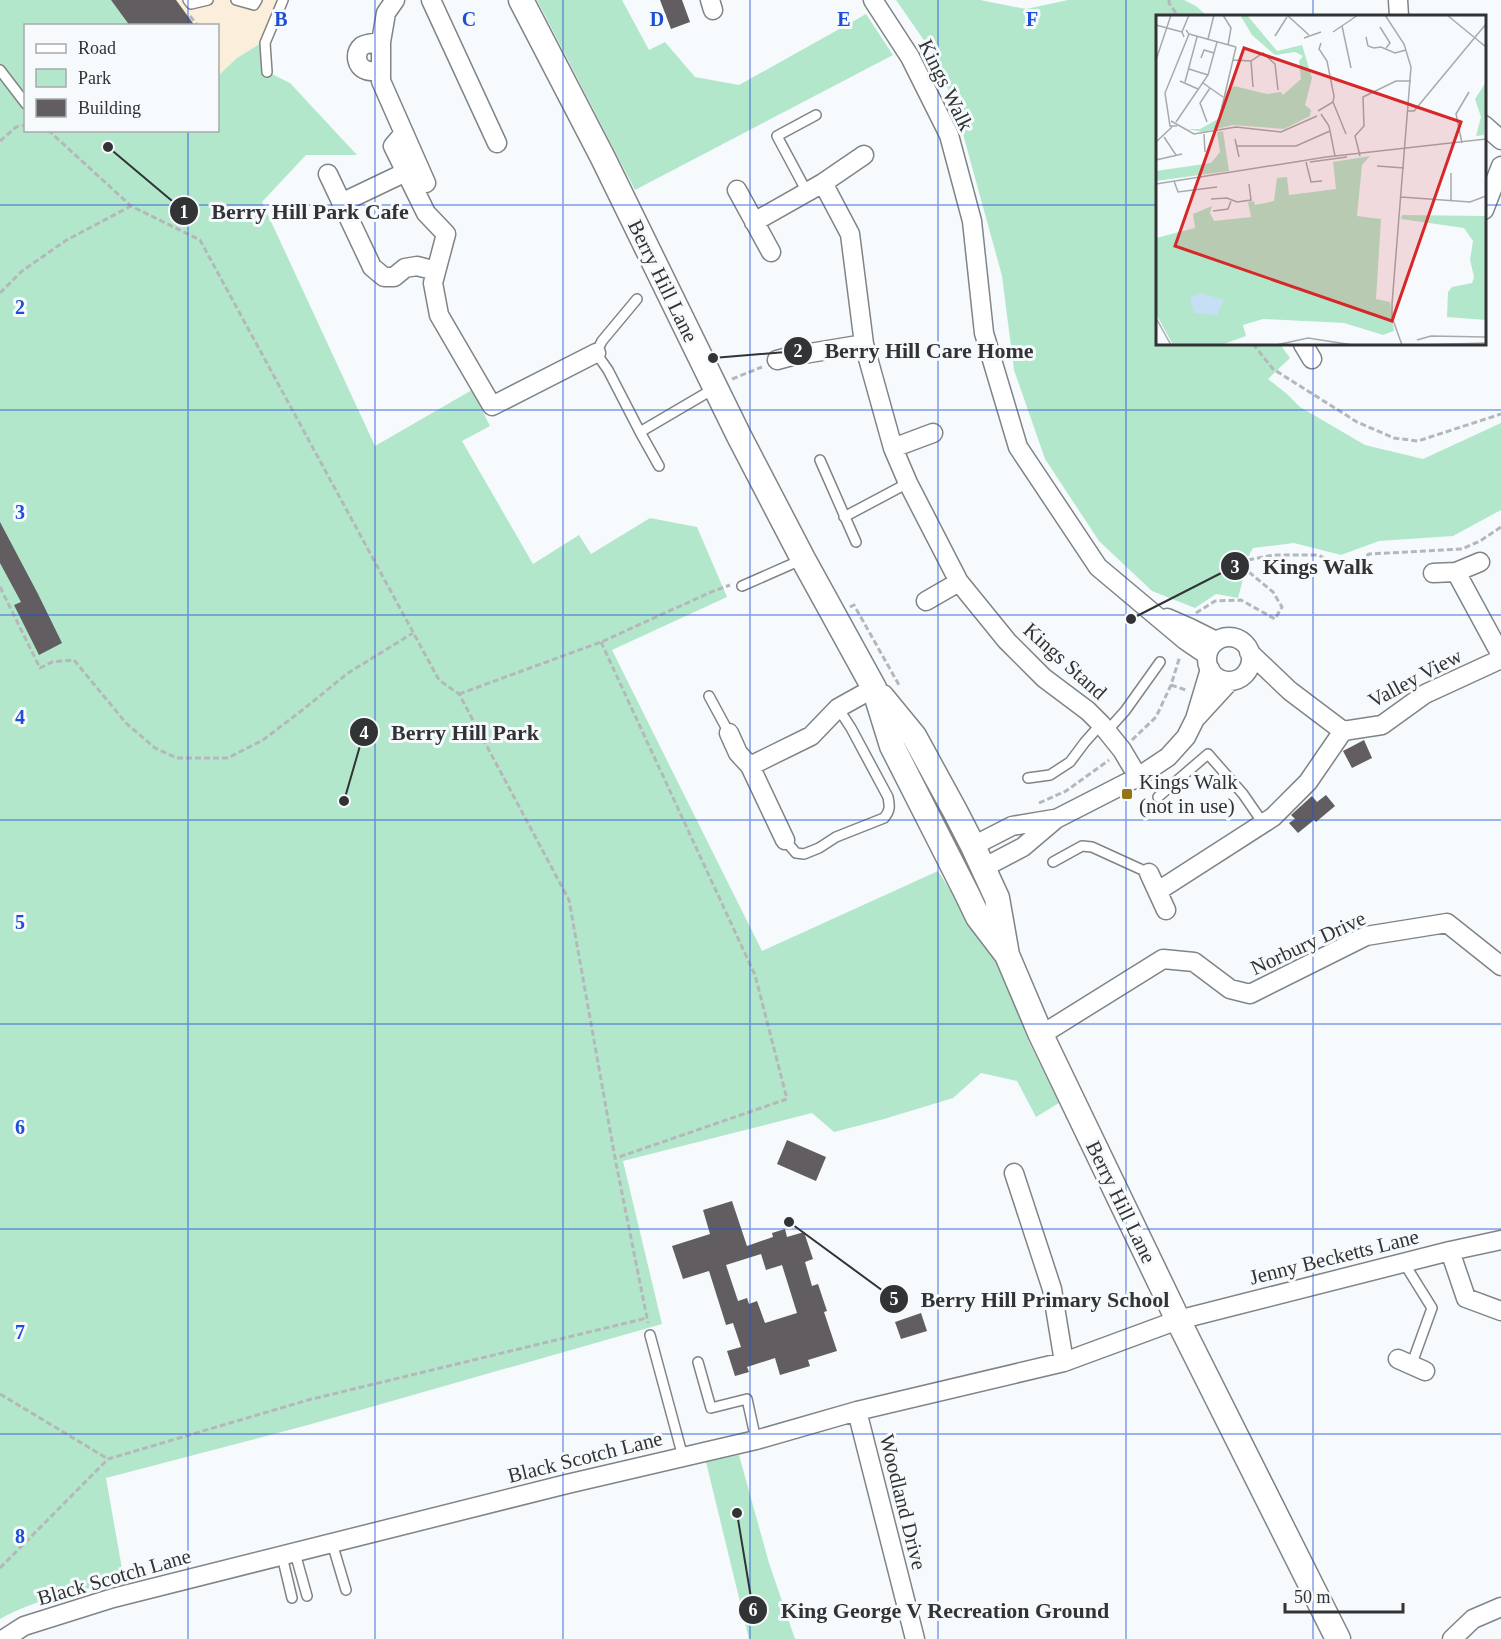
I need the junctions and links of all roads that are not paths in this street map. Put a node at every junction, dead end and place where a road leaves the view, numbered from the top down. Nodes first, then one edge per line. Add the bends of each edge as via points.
1 (188, 0) edge
2 (208, 0) edge
3 (236, 0) edge
4 (256, 0) edge
5 (283, 0) edge
6 (395, 0) edge
7 (431, 0) edge
8 (521, 0) edge
9 (873, 0) edge
10 (1398, 0) edge
11 (1399, 15) edge
12 (0, 70) edge
13 (267, 72) dead end
14 (24, 101) edge
15 (816, 115) dead end
16 (1486, 126) edge
17 (404, 133) junction
18 (1501, 140) edge
19 (497, 143) dead end
20 (864, 154) dead end
21 (1501, 166) edge
22 (406, 172) junction
23 (328, 174) dead end
24 (426, 183) dead end
25 (823, 183) junction
26 (737, 190) dead end
27 (807, 192) junction
28 (341, 203) junction
29 (1486, 207) edge
30 (754, 222) junction
31 (771, 252) dead end
32 (436, 271) junction
33 (637, 299) dead end
34 (864, 344) junction
35 (596, 353) junction
36 (777, 360) road end
37 (715, 388) junction
38 (640, 432) junction
39 (933, 433) dead end
40 (893, 448) junction
41 (820, 460) dead end
42 (659, 466) dead end
43 (908, 483) junction
44 (844, 517) junction
45 (856, 542) dead end
46 (803, 559) junction
47 (1480, 562) dead end
48 (1456, 572) junction
49 (1433, 573) dead end
50 (958, 582) junction
51 (742, 586) dead end
52 (926, 601) dead end
53 (1249, 652) junction
54 (1211, 655) junction
55 (1501, 657) edge
56 (1160, 662) dead end
57 (1238, 677) junction
58 (874, 688) junction
59 (1290, 691) junction
60 (709, 696) dead end
61 (838, 708) junction
62 (1195, 719) junction
63 (1104, 728) junction
64 (1343, 732) junction
65 (729, 733) joint
66 (750, 766) junction
67 (1138, 777) junction
68 (1028, 778) dead end
69 (1158, 797) dead end
70 (1056, 819) junction
71 (1263, 824) junction
72 (785, 840) joint
73 (973, 846) junction
74 (1053, 862) dead end
75 (968, 869) junction
76 (1149, 873) joint
77 (1158, 891) junction
78 (1166, 910) dead end
79 (1501, 966) edge
80 (1041, 1035) junction
81 (1014, 1173) dead end
82 (1501, 1240) edge
83 (1450, 1251) junction
84 (1404, 1263) junction
85 (1501, 1311) edge
86 (1178, 1320) junction
87 (650, 1335) road end
88 (698, 1362) dead end
89 (1064, 1362) junction
90 (1412, 1365) dead end
91 (857, 1411) junction
92 (756, 1440) junction
93 (683, 1457) junction
94 (332, 1543) junction
95 (288, 1554) junction
96 (346, 1590) dead end
97 (307, 1596) dead end
98 (292, 1598) dead end
99 (1501, 1607) edge
100 (4, 1639) edge
101 (915, 1639) edge
102 (1338, 1639) edge
103 (1452, 1639) edge

1 - 2 lane via 191,4
3 - 4 lane via 254,5
5 - 13 lane via 265,43
6 - 17 street via 386,13 381,81
7 - 19 street
8 - 37 street, Berry Hill Lane
9 - 54 street, Kings Walk via 910,57 949,135 972,222 984,333 1018,447 1098,567
10 - 11 street
12 - 14 lane
15 - 27 lane via 777,136
16 - 18 street
17 - 22 street via 393,146
17 - 24 street
20 - 25 street
21 - 29 street
22 - 28 street
22 - 32 street via 426,213 446,234
23 - 28 street
25 - 27 street
25 - 34 street, Kings Stand via 850,234
26 - 30 street
27 - 30 street
28 - 32 street via 372,267 384,277 394,277 405,268 417,266
30 - 31 street
32 - 35 street via 433,283 439,315 492,406
33 - 35 lane
34 - 36 street
34 - 40 street, Kings Stand
35 - 38 lane
37 - 38 lane
37 - 46 street, Berry Hill Lane
38 - 42 lane
39 - 40 street
40 - 43 street, Kings Stand
41 - 44 lane
43 - 44 lane
43 - 50 street, Kings Stand
44 - 45 lane
46 - 51 lane
46 - 58 street, Berry Hill Lane
47 - 48 street
48 - 49 street
48 - 55 street, Valley View
50 - 52 street
50 - 63 street, Kings Stand via 1007,641
53 - 54 street via 1241,640 1231,637 1221,638
53 - 57 street via 1249,667
53 - 59 street
54 - 57 street via 1220,679
54 - 62 street
55 - 64 street, Valley View via 1425,694 1382,725
56 - 63 lane via 1125,711
57 - 59 street
57 - 62 street
58 - 61 street
58 - 73 street, Berry Hill Lane via 914,736
58 - 75 street, Berry Hill Lane via 892,746
59 - 64 street
60 - 65 lane
61 - 66 street via 811,736
61 - 72 lane via 888,797 889,813 804,854 796,852
62 - 67 street via 1186,737 1168,757
63 - 67 street, Kings Stand
63 - 68 lane via 1085,742 1070,762 1050,775
64 - 71 street via 1308,782
65 - 66 street via 738,753
66 - 72 street
67 - 70 street
69 - 71 lane via 1208,754
70 - 73 street via 1012,826
70 - 75 street via 1023,847
71 - 77 street
73 - 75 street, Berry Hill Lane
74 - 76 lane via 1082,846 1092,847
75 - 80 street, Berry Hill Lane
76 - 77 street
77 - 78 street
79 - 80 street, Norbury Drive via 1447,923 1366,936 1250,994 1230,989 1194,962 1163,959
80 - 86 street, Berry Hill Lane
81 - 89 street via 1052,1290
82 - 83 street, Jenny Becketts Lane
83 - 84 street, Jenny Becketts Lane
83 - 85 street via 1466,1298
84 - 86 street, Jenny Becketts Lane
84 - 90 lane via 1432,1308
86 - 89 street, Black Scotch Lane
86 - 102 street, Berry Hill Lane
87 - 93 lane
88 - 92 lane via 711,1408 747,1399
89 - 91 street, Black Scotch Lane
91 - 92 street, Black Scotch Lane
91 - 101 street, Woodland Drive
92 - 93 street, Black Scotch Lane
93 - 94 street, Black Scotch Lane
94 - 95 street, Black Scotch Lane
94 - 96 lane
95 - 97 lane
95 - 98 lane
95 - 100 street, Black Scotch Lane via 113,1598 24,1626
99 - 103 street via 1473,1619

